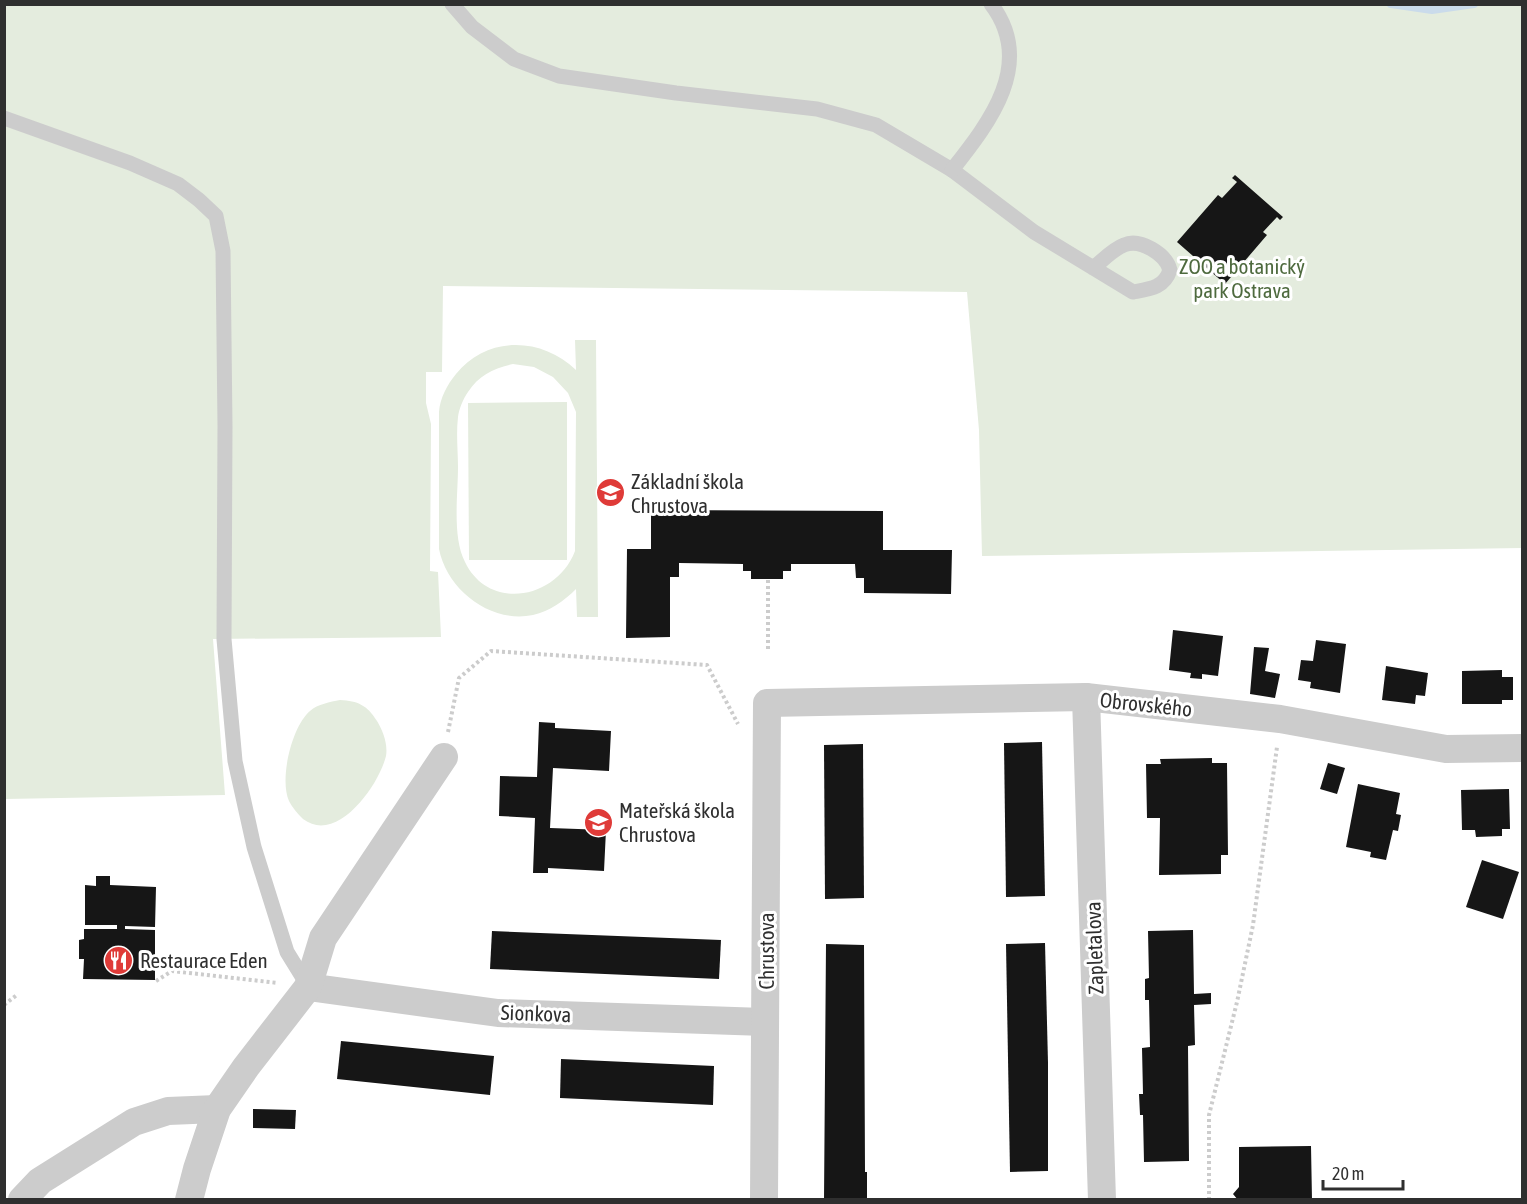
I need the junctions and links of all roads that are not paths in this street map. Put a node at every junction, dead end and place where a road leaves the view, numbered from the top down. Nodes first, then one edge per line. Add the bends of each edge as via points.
1 (452, 4) edge
2 (991, 4) edge
3 (4, 118) edge
4 (952, 170) junction
5 (1093, 268) junction
6 (1086, 697) junction
7 (767, 703) joint
8 (1522, 748) edge
9 (444, 757) road end
10 (308, 987) junction
11 (765, 1022) junction
12 (218, 1109) junction
13 (22, 1200) edge
14 (189, 1200) edge
15 (764, 1200) edge
16 (1102, 1200) edge

1 - 4 lane via 472,27 514,59 559,76 817,109 876,125
2 - 4 lane via 1001,18 1010,46 1009,72 1002,94 973,144
3 - 10 lane via 178,184 216,216 223,251 224,639 235,761 254,847 287,952
4 - 5 lane via 1034,232
5 - 5 lane via 1133,292 1159,286 1170,270 1162,256 1136,244 1124,245
6 - 7 street, Obrovského
6 - 8 street, Obrovského via 1280,719 1446,749
6 - 16 street, Zapletalova
7 - 11 street, Chrustova
9 - 10 street via 323,938
10 - 11 street, Sionkova via 498,1012
10 - 12 street
11 - 15 street, Chrustova
12 - 13 street via 168,1111 134,1122 40,1181
12 - 14 street

